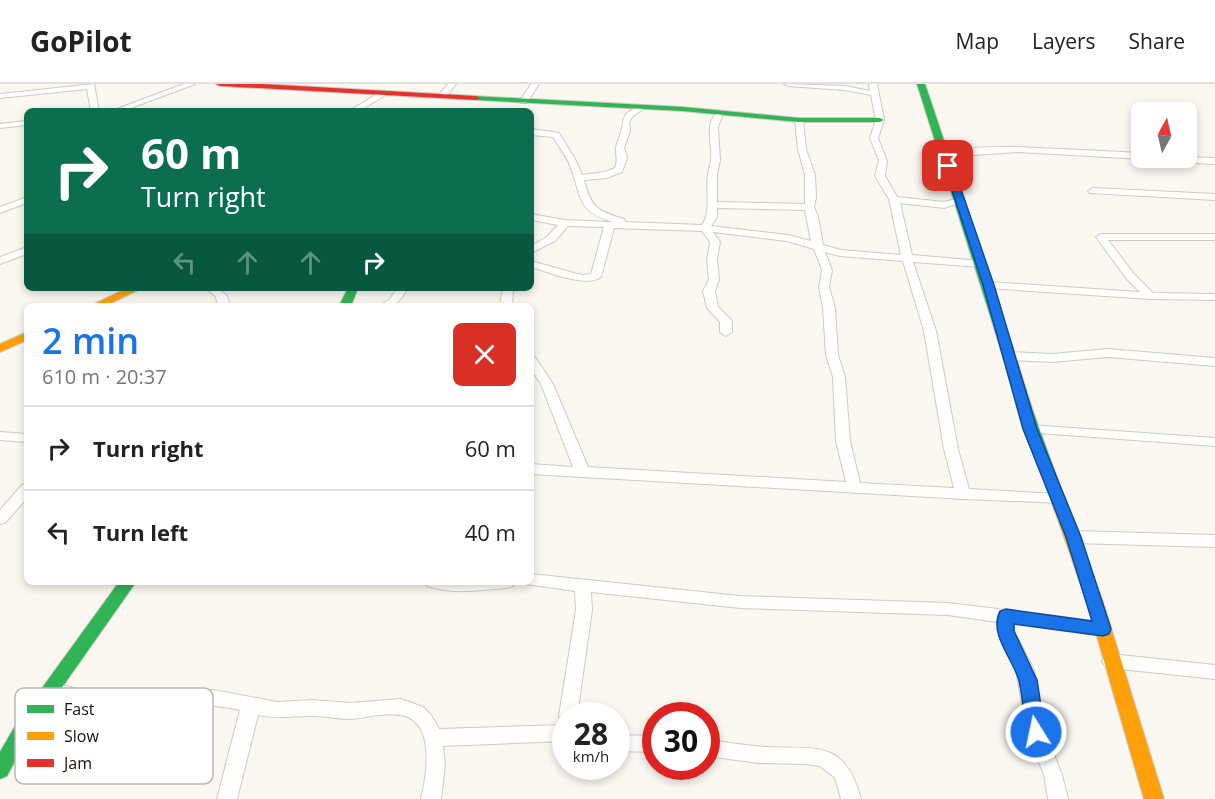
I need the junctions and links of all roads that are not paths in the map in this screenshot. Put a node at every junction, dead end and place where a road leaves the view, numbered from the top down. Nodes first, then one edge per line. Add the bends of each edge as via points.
1 (191, 84) edge
2 (220, 84) edge
3 (452, 84) edge
4 (535, 84) edge
5 (788, 84) edge
6 (921, 84) edge
7 (90, 85) edge
8 (291, 86) edge
9 (872, 89) edge
10 (3, 93) edge
11 (376, 93) edge
12 (442, 96) junction
13 (524, 101) junction
14 (94, 108) edge
15 (123, 108) edge
16 (356, 108) edge
17 (634, 109) junction
18 (720, 114) junction
19 (799, 120) junction
20 (876, 122) junction
21 (24, 123) edge
22 (0, 126) edge
23 (534, 132) edge
24 (943, 154) junction
25 (1131, 155) edge
26 (1197, 160) edge
27 (1215, 161) edge
28 (578, 178) junction
29 (1093, 191) dead end
30 (1215, 197) edge
31 (894, 199) junction
32 (24, 201) edge
33 (960, 201) junction
34 (712, 205) junction
35 (809, 207) junction
36 (0, 210) edge
37 (534, 218) edge
38 (565, 223) junction
39 (609, 226) junction
40 (635, 226) junction
41 (705, 228) junction
42 (1215, 237) edge
43 (534, 248) edge
44 (819, 248) junction
45 (24, 251) edge
46 (908, 258) junction
47 (0, 261) edge
48 (981, 264) junction
49 (534, 265) edge
50 (988, 285) junction
51 (130, 291) edge
52 (214, 291) edge
53 (401, 291) edge
54 (1150, 296) junction
55 (1215, 297) edge
56 (103, 303) edge
57 (223, 303) edge
58 (390, 303) edge
59 (726, 332) dead end
60 (24, 340) edge
61 (0, 348) edge
62 (1009, 356) junction
63 (1215, 362) edge
64 (534, 364) edge
65 (1030, 429) junction
66 (0, 436) edge
67 (24, 438) edge
68 (1215, 442) edge
69 (534, 469) edge
70 (583, 473) junction
71 (854, 488) junction
72 (24, 492) edge
73 (963, 494) junction
74 (1058, 499) junction
75 (0, 519) edge
76 (1074, 537) junction
77 (1215, 541) edge
78 (534, 580) edge
79 (126, 585) edge
80 (448, 585) edge
81 (466, 585) edge
82 (583, 587) junction
83 (1006, 616) junction
84 (1103, 629) junction
85 (1112, 661) junction
86 (1215, 672) edge
87 (52, 688) edge
88 (213, 698) edge
89 (570, 702) edge
90 (249, 704) junction
91 (552, 733) edge
92 (433, 736) junction
93 (15, 743) edge
94 (720, 750) edge
95 (0, 770) edge
96 (227, 799) edge
97 (431, 799) edge
98 (851, 799) edge
99 (1058, 799) edge
100 (1154, 799) edge

1 - 15 street
2 - 8 street
3 - 12 street
4 - 13 street
5 - 9 street
6 - 24 street
7 - 10 street
7 - 14 street
8 - 11 street
9 - 20 street
11 - 12 street
11 - 16 street
12 - 13 street
13 - 17 street
17 - 18 street
17 - 28 street via 625,122 619,170
18 - 19 street
18 - 34 street via 714,128
19 - 20 street
19 - 35 street via 810,175
20 - 31 street via 874,138 883,158 880,176
21 - 22 street
23 - 28 street via 556,135
24 - 25 street via 1046,150
24 - 33 street
26 - 27 street
28 - 40 street via 582,197 591,210
29 - 30 street
31 - 33 street via 944,205
31 - 46 street
32 - 36 street
33 - 48 street
34 - 35 street
34 - 41 street via 712,217
35 - 44 street
37 - 38 street
38 - 39 street
38 - 43 street via 551,239
39 - 40 street
39 - 49 street via 596,277 581,278
40 - 41 street
41 - 44 street via 788,238
41 - 59 street via 715,242 711,302 726,321
42 - 54 street via 1101,237
44 - 46 street
44 - 71 street via 827,270 824,287 832,355 839,377 843,441
45 - 47 street
46 - 48 street
46 - 73 street via 930,331
48 - 50 street
50 - 54 street
50 - 62 street
51 - 56 street
52 - 57 street
53 - 58 street
54 - 55 street
60 - 61 street
62 - 63 street via 1052,358 1108,353
62 - 65 street
64 - 70 street via 547,384
65 - 68 street
65 - 74 street
66 - 67 street
69 - 70 street
70 - 71 street
71 - 73 street
72 - 75 street
73 - 74 street
74 - 76 street
76 - 77 street
76 - 84 street
78 - 82 street
79 - 87 street
80 - 81 street
82 - 83 street via 740,602 948,609
82 - 89 street via 584,610
83 - 84 street
83 - 99 street via 1006,631 1025,670 1036,732
84 - 85 street
85 - 86 street
85 - 100 street
88 - 90 street
90 - 92 street via 275,710 349,711 394,706 416,712
90 - 96 street
91 - 92 street
92 - 97 street
93 - 95 street
94 - 98 street via 826,759 846,779

